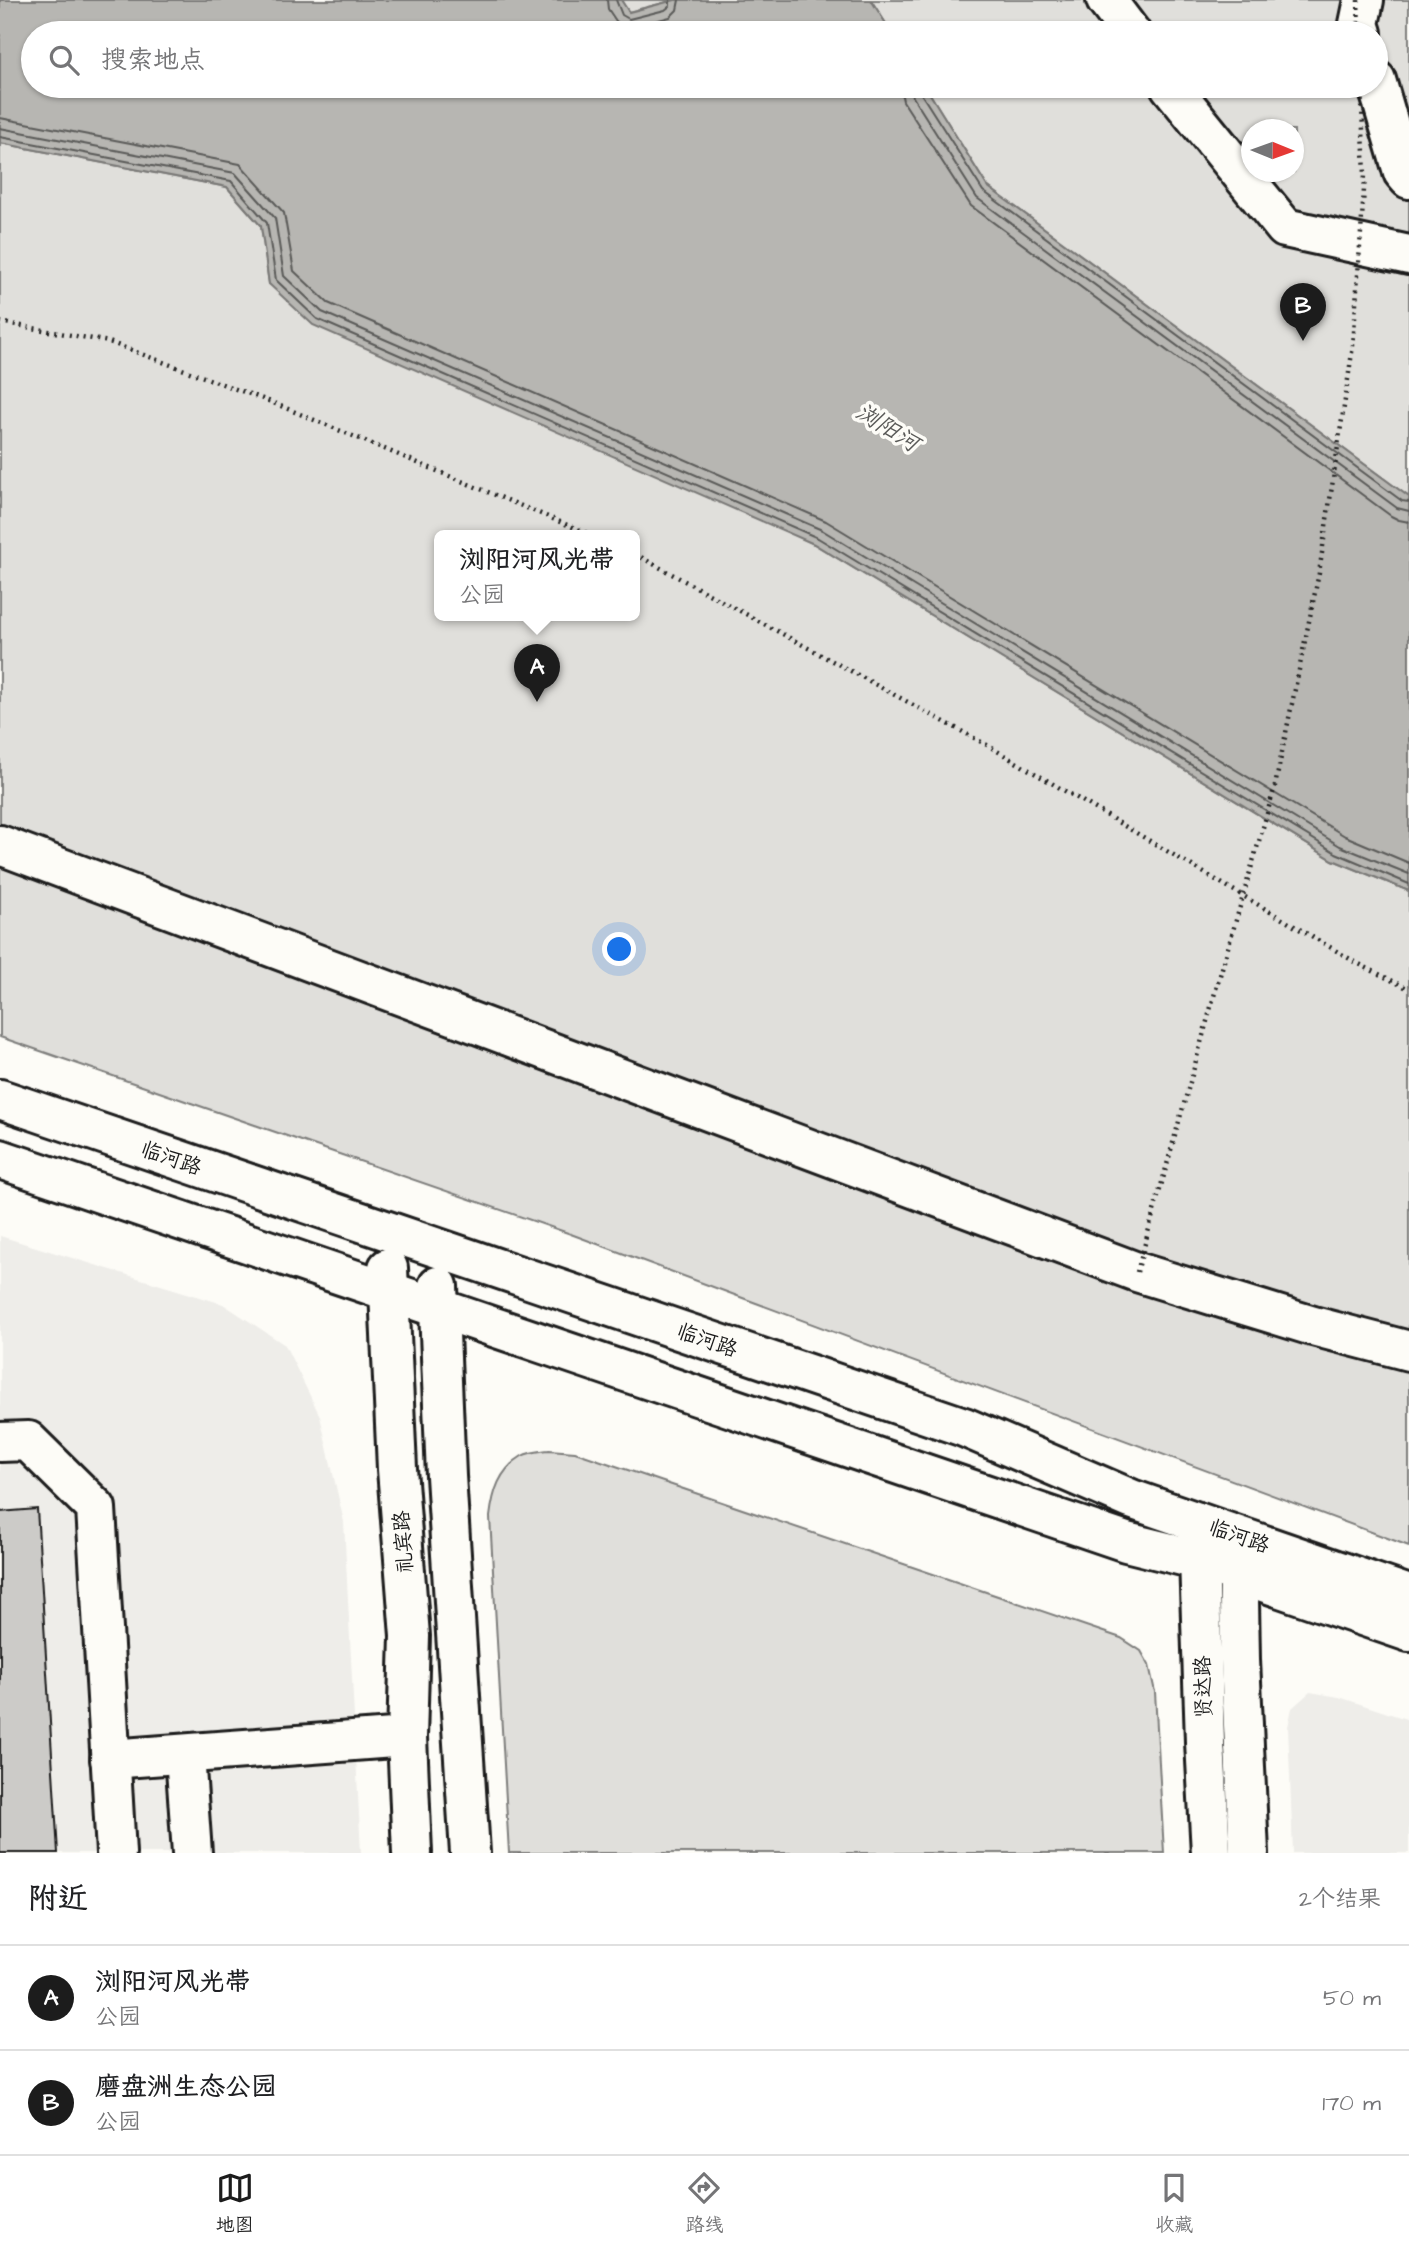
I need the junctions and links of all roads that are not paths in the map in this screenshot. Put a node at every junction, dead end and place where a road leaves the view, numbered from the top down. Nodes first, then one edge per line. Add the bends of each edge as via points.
1 (1105, 0) edge
2 (1122, 21) edge
3 (1180, 98) edge
4 (1381, 98) edge
5 (1409, 179) edge
6 (1409, 255) edge
7 (0, 845) edge
8 (0, 1100) edge
9 (0, 1159) edge
10 (386, 1231) junction
11 (437, 1248) junction
12 (389, 1290) junction
13 (439, 1307) junction
14 (1409, 1351) edge
15 (0, 1442) edge
16 (1198, 1522) junction
17 (1238, 1536) junction
18 (1199, 1560) junction
19 (1238, 1574) junction
20 (1409, 1595) edge
21 (1409, 1632) edge
22 (407, 1737) junction
23 (185, 1755) junction
24 (110, 1759) junction
25 (116, 1853) edge
26 (192, 1853) edge
27 (412, 1853) edge
28 (470, 1853) edge
29 (1211, 1853) edge
30 (1249, 1853) edge

1 - 2 main road
3 - 6 main road via 1284,228
4 - 5 main road
7 - 14 main road via 1137,1272
8 - 10 main road, 临河路
9 - 12 main road, 临河路
10 - 11 main road, 临河路
10 - 12 main road, 礼宾路
11 - 13 main road
11 - 16 main road, 临河路 via 964,1427 1131,1499
12 - 13 main road, 临河路
12 - 22 main road, 礼宾路 via 410,1636
13 - 18 main road, 临河路 via 1126,1542
13 - 28 main road
15 - 24 main road via 28,1441 96,1508
16 - 17 main road, 临河路
16 - 18 main road, 贤达路
17 - 19 main road, 贤达路
17 - 20 main road, 临河路
18 - 19 main road, 临河路
18 - 29 main road, 贤达路
19 - 21 main road, 临河路
19 - 30 main road, 贤达路
22 - 23 main road
22 - 27 main road, 礼宾路
23 - 24 main road
23 - 26 main road
24 - 25 main road

